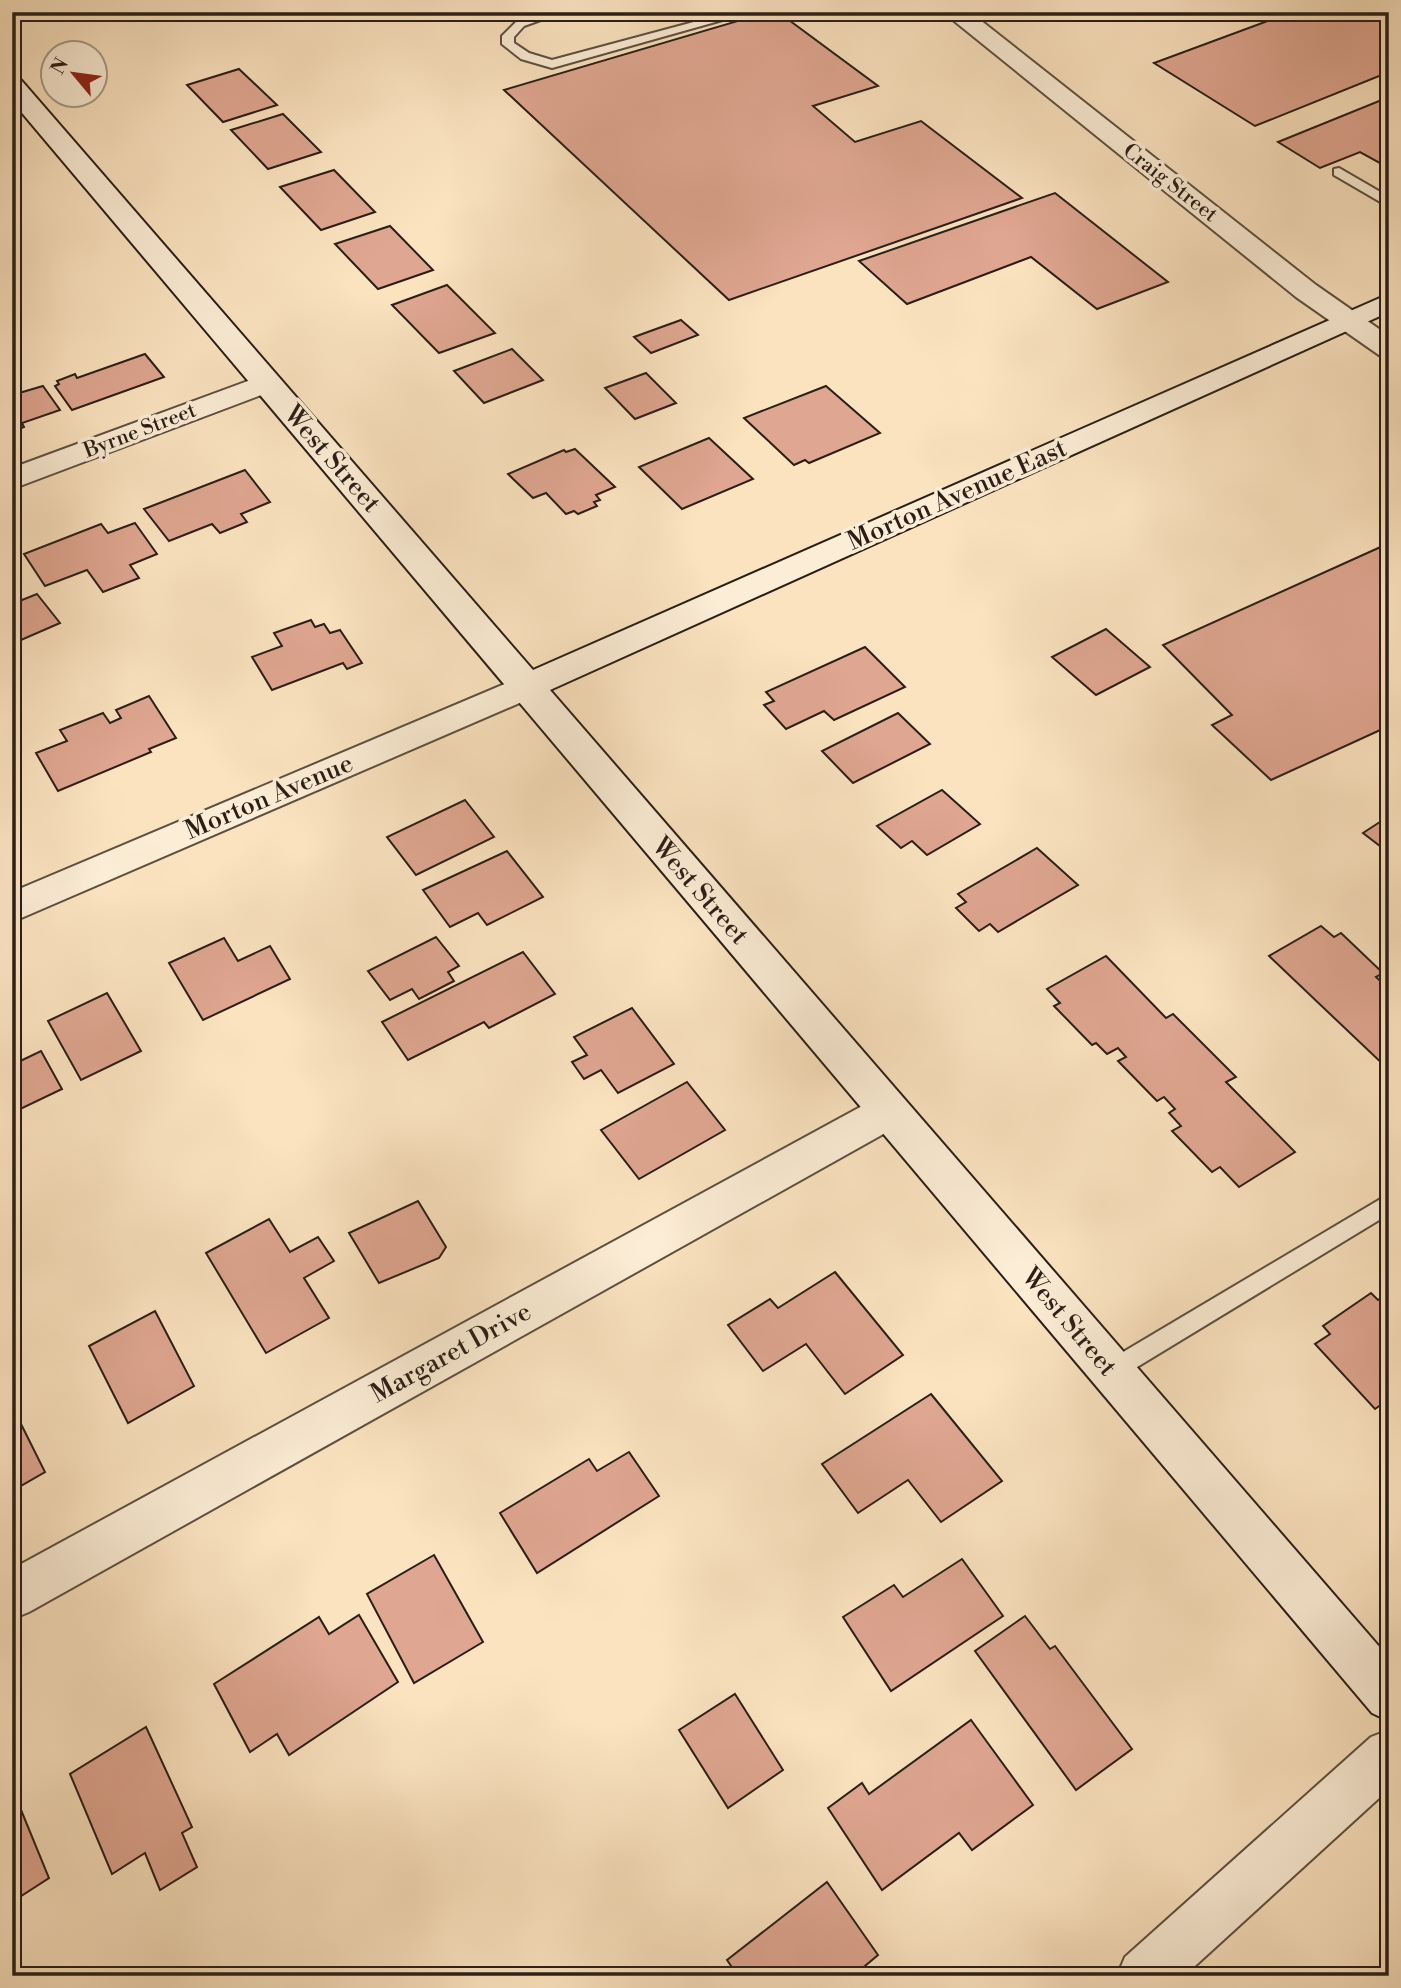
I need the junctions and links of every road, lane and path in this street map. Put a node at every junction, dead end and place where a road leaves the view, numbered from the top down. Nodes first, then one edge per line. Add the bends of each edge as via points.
1 (556, 12) edge
2 (745, 12) edge
3 (955, 12) edge
4 (12, 85) edge
5 (1339, 172) dead end
6 (1389, 203) edge
7 (1389, 302) edge
8 (1347, 322) junction
9 (1389, 349) edge
10 (267, 383) junction
11 (12, 479) edge
12 (526, 687) junction
13 (12, 908) edge
14 (889, 1111) junction
15 (1389, 1203) edge
16 (1111, 1371) junction
17 (12, 1595) edge
18 (1389, 1696) edge
19 (1389, 1755) edge
20 (1144, 1976) edge

1 - 2 lane via 520,24 508,36 508,44 525,56 552,64
3 - 8 street, Craig Street
4 - 10 street, West Street
5 - 6 lane
7 - 8 street, Morton Avenue East
8 - 9 street, Craig Street
8 - 12 street, Morton Avenue East
10 - 11 street, Byrne Street
10 - 12 street, West Street
12 - 13 street, Morton Avenue
12 - 14 street, West Street
14 - 16 street, West Street
14 - 17 street, Margaret Drive
15 - 16 lane
16 - 18 street, West Street
19 - 20 street

